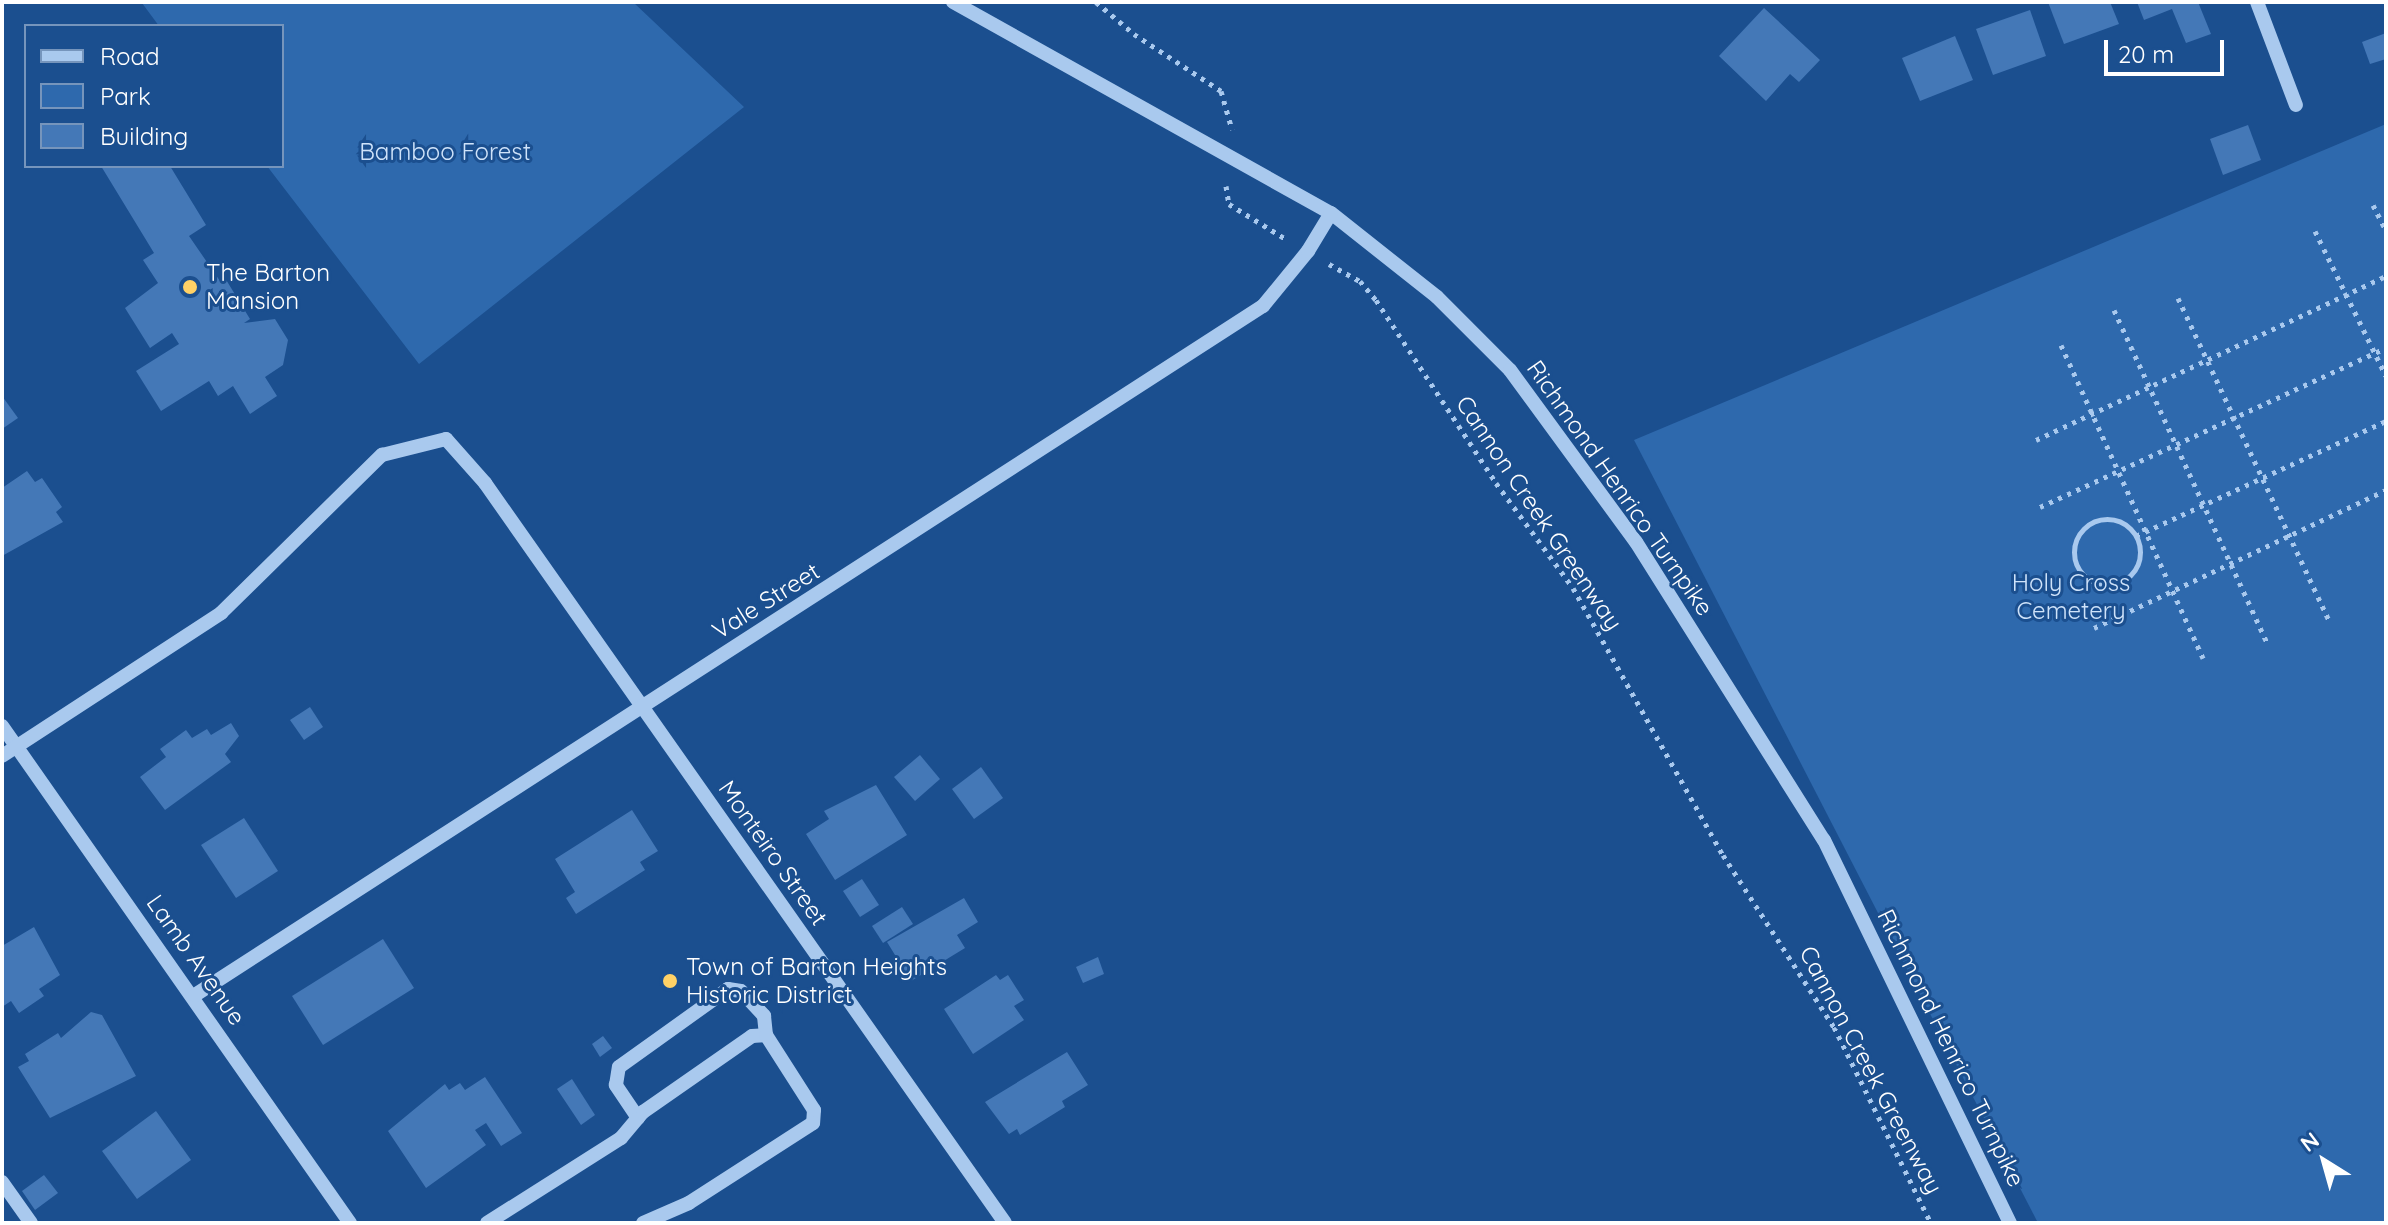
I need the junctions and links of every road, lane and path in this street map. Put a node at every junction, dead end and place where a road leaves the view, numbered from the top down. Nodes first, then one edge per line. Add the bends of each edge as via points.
1 (953, 2) edge
2 (1096, 2) edge
3 (2257, 2) edge
4 (2296, 105) dead end
5 (1230, 153) junction
6 (2373, 205) dead end
7 (1331, 213) junction
8 (2315, 231) dead end
9 (2386, 231) edge
10 (1308, 251) junction
11 (2386, 276) edge
12 (2347, 295) junction
13 (2178, 298) dead end
14 (2114, 310) dead end
15 (2061, 345) dead end
16 (2386, 348) edge
17 (2375, 353) junction
18 (2208, 360) junction
19 (2386, 376) edge
20 (2150, 386) junction
21 (2091, 413) junction
22 (2236, 417) junction
23 (2386, 421) edge
24 (2036, 440) dead end
25 (2176, 444) junction
26 (2117, 471) junction
27 (2263, 478) junction
28 (2386, 490) edge
29 (2205, 504) junction
30 (2040, 507) dead end
31 (2144, 531) junction
32 (2136, 536) junction
33 (2290, 536) junction
34 (2231, 562) junction
35 (2172, 591) junction
36 (2330, 622) dead end
37 (2094, 628) dead end
38 (2267, 643) dead end
39 (2203, 658) dead end
40 (642, 705) junction
41 (2, 726) edge
42 (17, 747) junction
43 (2, 756) edge
44 (195, 995) junction
45 (766, 1035) junction
46 (638, 1118) junction
47 (2, 1182) edge
48 (31, 1223) edge
49 (350, 1223) edge
50 (487, 1223) edge
51 (643, 1223) edge
52 (1005, 1223) edge
53 (1931, 1223) edge
54 (2010, 1223) edge

1 - 5 street, Richmond Henrico Turnpike
2 - 5 path, Cannon Creek Greenway via 1134,34 1221,91 1230,112
3 - 4 street
5 - 7 street, Richmond Henrico Turnpike
5 - 10 path, Cannon Creek Greenway via 1224,193 1229,204
6 - 9 path
7 - 10 street, Vale Street
7 - 54 street, Richmond Henrico Turnpike via 1481,338 1564,439 1636,542 1824,840
8 - 12 path
10 - 40 street, Vale Street via 1263,306
10 - 53 path, Cannon Creek Greenway via 1360,281 1376,300 1496,483 1573,588 1723,855 1834,1027
11 - 12 path
12 - 17 path
12 - 18 path
13 - 18 path
14 - 20 path
15 - 21 path
16 - 17 path
17 - 19 path
17 - 22 path
18 - 20 path
18 - 22 path
20 - 21 path
20 - 25 path
21 - 24 path
21 - 26 path
22 - 25 path
22 - 27 path
23 - 27 path
25 - 26 path
25 - 29 path
26 - 30 path
26 - 31 path
27 - 29 path
27 - 33 path
28 - 33 path
29 - 31 path
29 - 34 path
31 - 32 path
31 - 35 path
32 - 32 path via 2139,561 2123,581 2098,584 2078,569 2075,543 2091,523 2116,520
33 - 34 path
33 - 36 path
34 - 35 path
34 - 38 path
35 - 37 path
35 - 39 path
40 - 42 street, Monteiro Street via 485,483 446,439 382,455 221,613
40 - 44 street, Vale Street
40 - 52 street, Monteiro Street
41 - 42 street, Lamb Avenue
42 - 43 street
42 - 44 street, Lamb Avenue
44 - 49 street, Lamb Avenue
45 - 46 street via 752,1036
45 - 46 street via 764,1016 741,991 728,989 619,1067 616,1085
45 - 51 street via 814,1110 813,1123 689,1203
46 - 50 street via 621,1138
47 - 48 street

